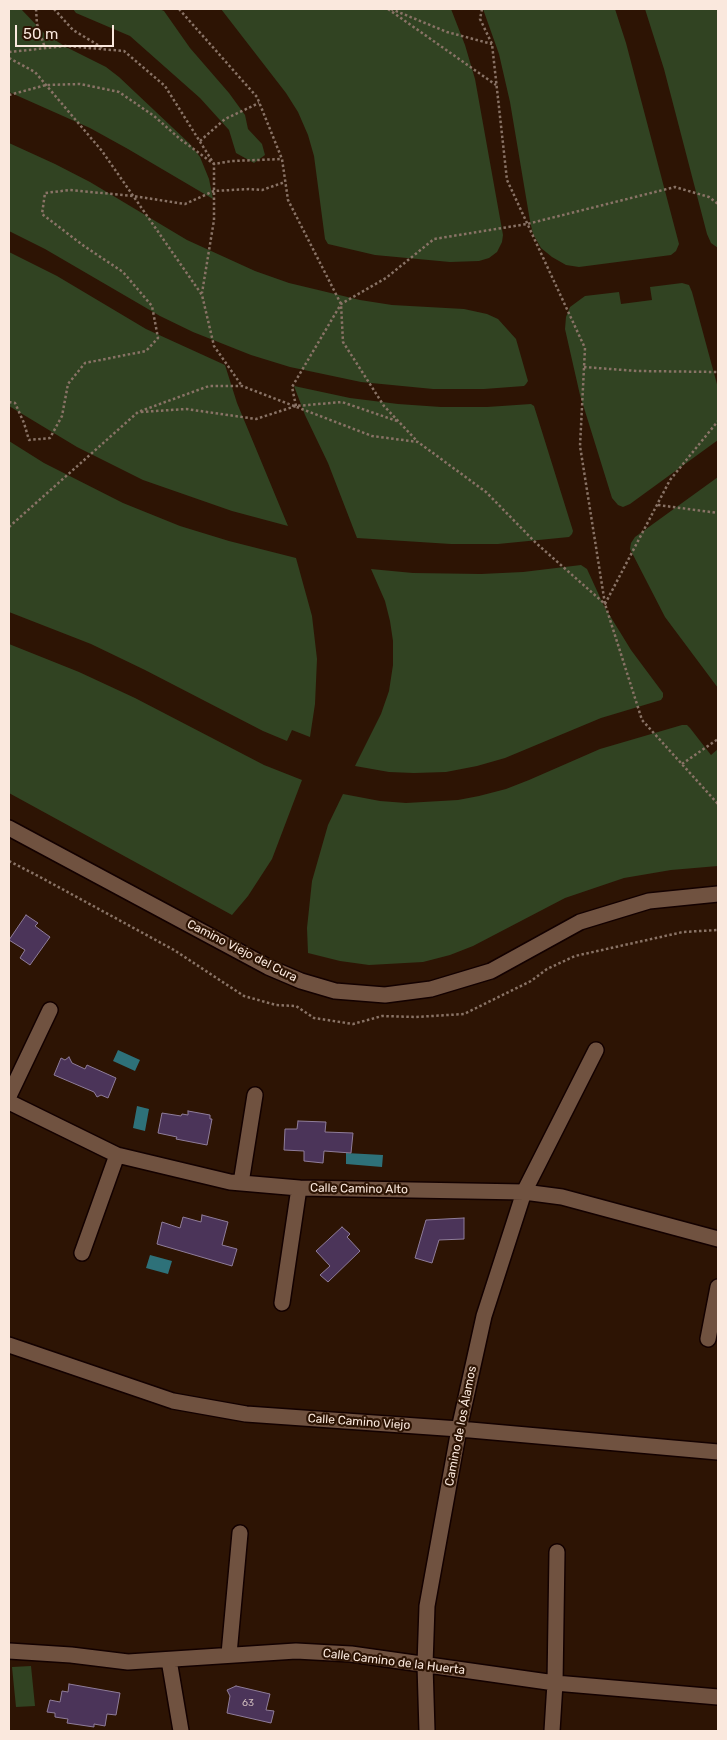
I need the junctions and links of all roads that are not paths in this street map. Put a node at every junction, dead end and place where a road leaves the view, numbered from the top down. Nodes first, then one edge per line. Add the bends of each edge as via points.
1 (9, 828) edge
2 (718, 894) edge
3 (50, 1010) dead end
4 (596, 1050) dead end
5 (255, 1095) dead end
6 (9, 1096) edge
7 (9, 1102) edge
8 (118, 1155) junction
9 (241, 1183) junction
10 (299, 1188) junction
11 (524, 1192) junction
12 (718, 1239) edge
13 (82, 1254) dead end
14 (718, 1287) edge
15 (282, 1303) dead end
16 (708, 1339) dead end
17 (9, 1345) edge
18 (459, 1429) junction
19 (718, 1452) edge
20 (240, 1533) dead end
21 (558, 1552) dead end
22 (9, 1651) edge
23 (229, 1654) junction
24 (169, 1660) junction
25 (425, 1665) junction
26 (555, 1682) junction
27 (718, 1697) edge
28 (181, 1731) edge
29 (427, 1731) edge
30 (552, 1731) edge

1 - 2 street, Camino Viejo del Cura via 268,967 335,991 385,995 431,989 491,972 580,922 649,902
3 - 6 street
4 - 11 street, Camino de los Álamos
5 - 9 street
7 - 8 street, Calle Camino Alto
8 - 9 street, Calle Camino Alto
8 - 13 street
9 - 10 street, Calle Camino Alto
10 - 11 street, Calle Camino Alto
10 - 15 street
11 - 12 street, Calle Camino Alto via 562,1197
11 - 18 street, Camino de los Álamos via 484,1316
14 - 16 street
17 - 18 street, Calle Camino Viejo via 173,1401 246,1414
18 - 19 street, Calle Camino Viejo
18 - 25 street, Camino de los Álamos via 427,1606
20 - 23 street
21 - 26 street
22 - 24 street, Calle Camino de la Huerta via 128,1662
23 - 24 street, Calle Camino de la Huerta
23 - 25 street, Calle Camino de la Huerta via 296,1651 351,1654
24 - 28 street
25 - 26 street, Calle Camino de la Huerta
25 - 29 street, Camino de los Álamos
26 - 27 street, Calle Camino de la Huerta
26 - 30 street

